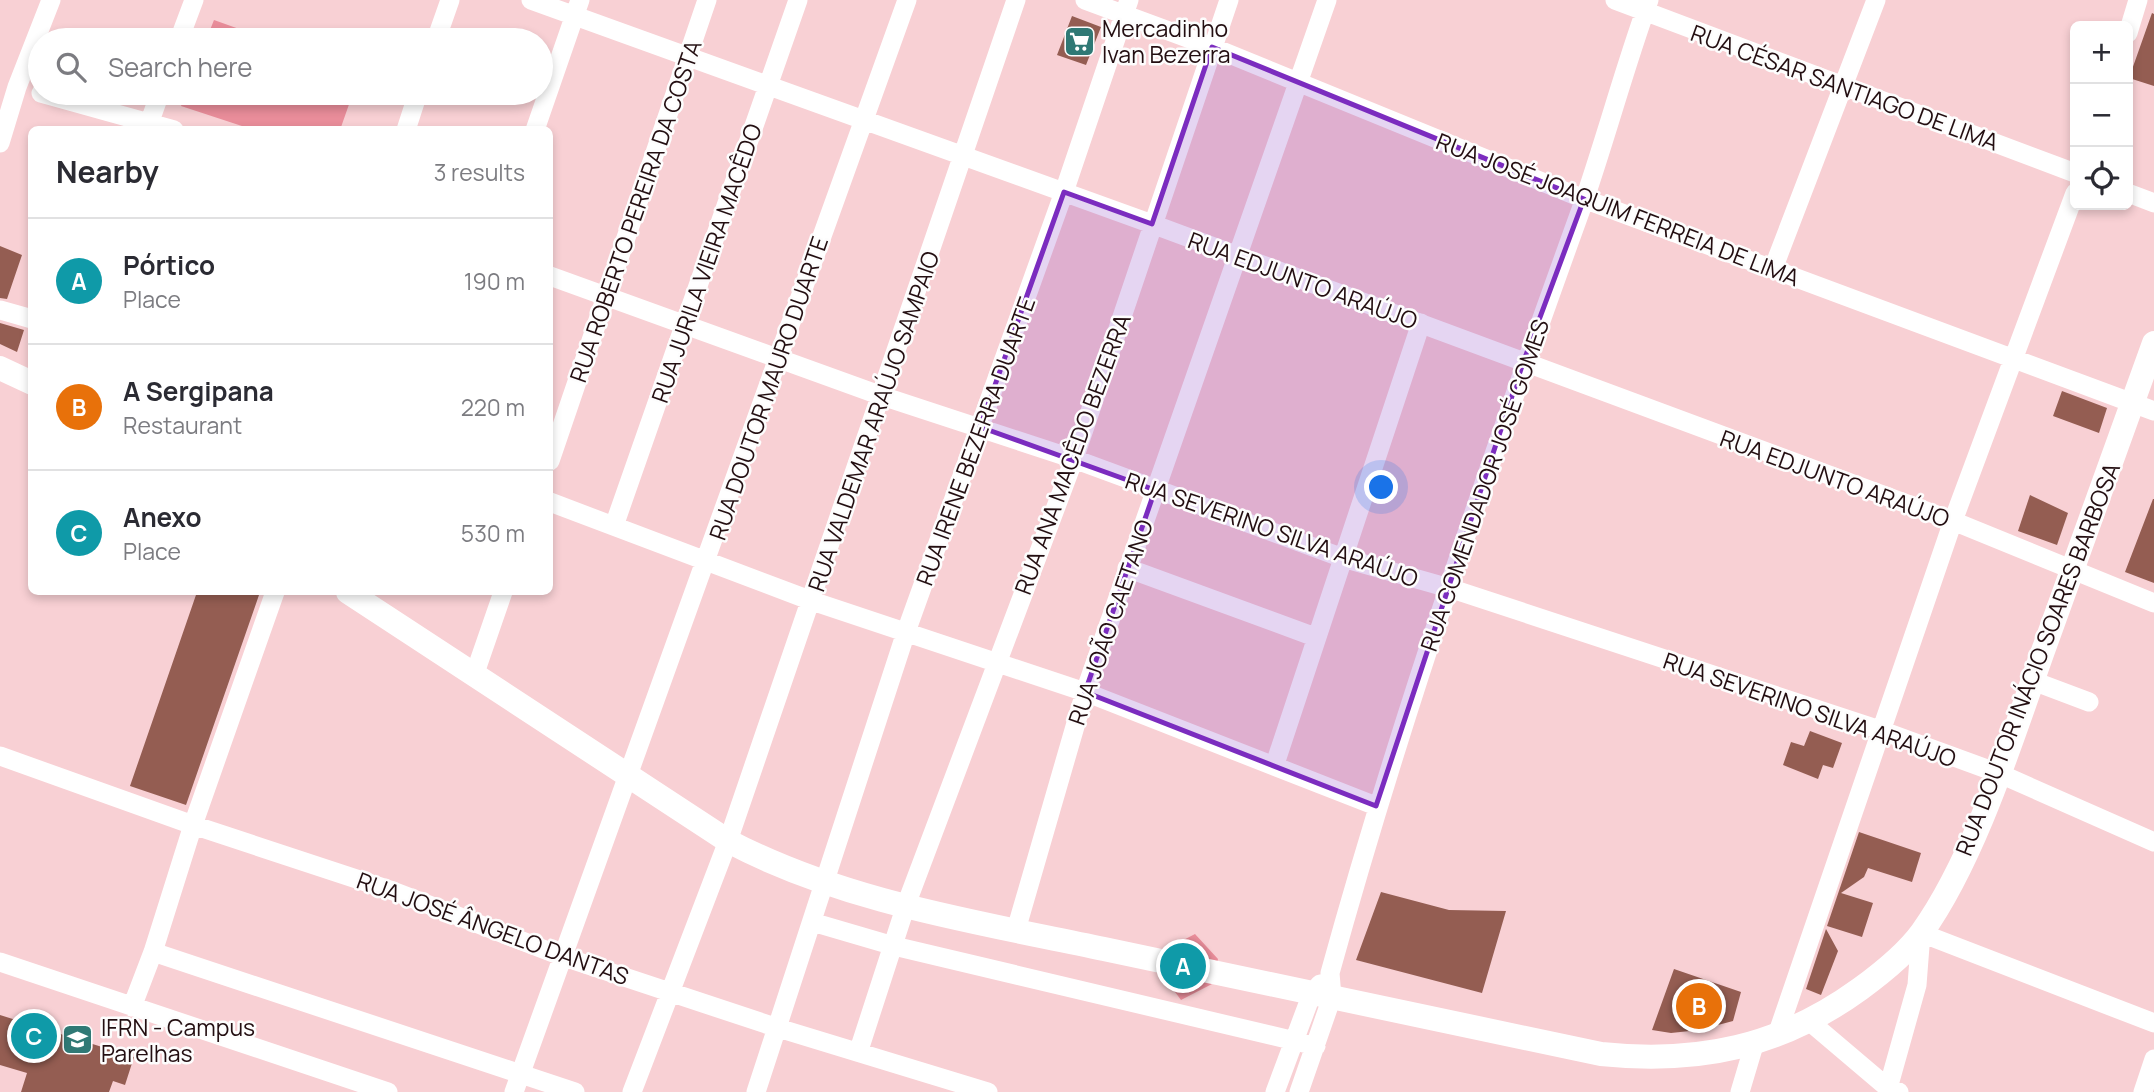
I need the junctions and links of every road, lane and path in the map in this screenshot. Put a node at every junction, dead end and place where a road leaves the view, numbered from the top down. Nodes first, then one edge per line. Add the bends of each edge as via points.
1 (51, 0) edge
2 (194, 0) edge
3 (450, 0) edge
4 (531, 0) edge
5 (707, 0) edge
6 (798, 0) edge
7 (907, 0) edge
8 (1016, 0) edge
9 (1085, 0) edge
10 (1228, 0) edge
11 (1327, 0) edge
12 (1615, 0) edge
13 (1876, 0) edge
14 (2138, 0) edge
15 (1647, 6) edge
16 (1127, 7) edge
17 (576, 9) edge
18 (2132, 21) edge
19 (37, 28) edge
20 (184, 28) edge
21 (440, 28) edge
22 (28, 45) edge
23 (1212, 47) junction
24 (686, 58) junction
25 (553, 77) edge
26 (1297, 81) junction
27 (8, 84) edge
28 (1845, 86) junction
29 (768, 87) junction
30 (28, 89) edge
31 (88, 105) edge
32 (156, 105) edge
33 (414, 105) edge
34 (543, 105) edge
35 (150, 121) junction
36 (863, 121) junction
37 (163, 126) edge
38 (407, 126) edge
39 (536, 126) edge
40 (0, 143) edge
41 (963, 156) junction
42 (2070, 171) edge
43 (1064, 192) junction
44 (2133, 195) edge
45 (1584, 199) junction
46 (2154, 203) edge
47 (2070, 207) edge
48 (1152, 224) junction
49 (1239, 256) junction
50 (1773, 269) junction
51 (553, 277) edge
52 (608, 297) junction
53 (0, 310) edge
54 (28, 318) edge
55 (1421, 323) junction
56 (685, 325) junction
57 (2154, 343) edge
58 (776, 358) junction
59 (2014, 359) junction
60 (1523, 363) junction
61 (0, 368) edge
62 (28, 381) edge
63 (883, 396) junction
64 (2143, 406) edge
65 (980, 427) junction
66 (553, 453) edge
67 (1074, 459) junction
68 (1155, 490) junction
69 (553, 503) edge
70 (1953, 521) junction
71 (614, 526) junction
72 (1343, 558) junction
73 (708, 560) junction
74 (1127, 568) junction
75 (2072, 569) junction
76 (1449, 588) junction
77 (274, 595) edge
78 (353, 595) edge
79 (502, 595) edge
80 (813, 601) junction
81 (2154, 603) edge
82 (906, 632) junction
83 (1315, 637) junction
84 (997, 662) junction
85 (475, 673) junction
86 (2033, 681) junction
87 (1085, 692) junction
88 (2089, 702) dead end
89 (1880, 730) junction
90 (0, 755) edge
91 (1275, 764) junction
92 (1998, 773) junction
93 (628, 776) junction
94 (1376, 806) junction
95 (193, 825) junction
96 (728, 841) junction
97 (2154, 842) edge
98 (824, 884) junction
99 (906, 905) junction
100 (812, 922) junction
101 (1016, 930) junction
102 (1921, 933) junction
103 (894, 946) junction
104 (153, 953) junction
105 (561, 956) junction
106 (0, 962) edge
107 (1325, 988) junction
108 (671, 991) junction
109 (132, 1007) junction
110 (1809, 1021) junction
111 (2154, 1023) edge
112 (778, 1028) junction
113 (1777, 1035) junction
114 (1294, 1041) junction
115 (1754, 1045) junction
116 (1316, 1046) junction
117 (859, 1050) junction
118 (2154, 1059) edge
119 (518, 1083) edge
120 (1892, 1091) edge
121 (388, 1092) edge
122 (575, 1092) edge
123 (632, 1092) edge
124 (756, 1092) edge
125 (988, 1092) edge
126 (1275, 1092) edge
127 (1299, 1092) edge
128 (1740, 1092) edge
129 (2143, 1092) edge

1 - 19 street
2 - 20 street
3 - 21 street
4 - 17 street, RUA EDJUNTO ARAÚJO
5 - 24 street, RUA ROBERTO PEREIRA DA COSTA
6 - 29 street, RUA JURILA VIEIRA MACÊDO
7 - 36 street, RUA DOUTOR MAURO DUARTE
8 - 41 street, RUA VALDEMAR ARAÚJO SAMPAIO
9 - 16 street, RUA JOSÉ JOAQUIM FERREIA DE LIMA
10 - 23 street, RUA ANA MACÊDO BEZERRA
11 - 26 street, RUA JOÃO CAETANO
12 - 15 street, RUA CÉSAR SANTIAGO DE LIMA
13 - 28 street
14 - 18 street
15 - 28 street, RUA CÉSAR SANTIAGO DE LIMA
15 - 45 street, RUA COMENDADOR JOSÉ GOMES
16 - 23 street, RUA JOSÉ JOAQUIM FERREIA DE LIMA
16 - 43 street, RUA IRENE BEZERRA DUARTE
17 - 24 street, RUA EDJUNTO ARAÚJO
17 - 25 street
22 - 27 street
23 - 26 street, RUA JOSÉ JOAQUIM FERREIA DE LIMA
23 - 48 street, RUA ANA MACÊDO BEZERRA
24 - 29 street, RUA EDJUNTO ARAÚJO
24 - 52 street, RUA ROBERTO PEREIRA DA COSTA
26 - 45 street, RUA JOSÉ JOAQUIM FERREIA DE LIMA
26 - 49 street, RUA JOÃO CAETANO
27 - 30 street
27 - 40 street
28 - 42 street, RUA CÉSAR SANTIAGO DE LIMA
28 - 50 street
29 - 36 street, RUA EDJUNTO ARAÚJO
29 - 56 street, RUA JURILA VIEIRA MACÊDO
31 - 35 street
32 - 35 street
33 - 38 street
34 - 39 street
35 - 37 street
36 - 41 street, RUA EDJUNTO ARAÚJO
36 - 58 street, RUA DOUTOR MAURO DUARTE
41 - 43 street, RUA EDJUNTO ARAÚJO
41 - 63 street, RUA VALDEMAR ARAÚJO SAMPAIO
43 - 48 street, RUA EDJUNTO ARAÚJO
43 - 65 street, RUA IRENE BEZERRA DUARTE
44 - 46 street
45 - 50 street, RUA JOSÉ JOAQUIM FERREIA DE LIMA
45 - 60 street, RUA COMENDADOR JOSÉ GOMES
47 - 59 street
48 - 49 street, RUA EDJUNTO ARAÚJO
48 - 67 street, RUA ANA MACÊDO BEZERRA
49 - 55 street, RUA EDJUNTO ARAÚJO
49 - 68 street, RUA JOÃO CAETANO
50 - 59 street, RUA JOSÉ JOAQUIM FERREIA DE LIMA
51 - 52 street, RUA SEVERINO SILVA ARAÚJO
52 - 56 street, RUA SEVERINO SILVA ARAÚJO
52 - 66 street, RUA ROBERTO PEREIRA DA COSTA
53 - 54 street
55 - 60 street, RUA EDJUNTO ARAÚJO
55 - 72 street
56 - 58 street, RUA SEVERINO SILVA ARAÚJO
56 - 71 street, RUA JURILA VIEIRA MACÊDO
57 - 64 main road, RUA DOUTOR INÁCIO SOARES BARBOSA
58 - 63 street, RUA SEVERINO SILVA ARAÚJO
58 - 73 street, RUA DOUTOR MAURO DUARTE
59 - 64 street, RUA JOSÉ JOAQUIM FERREIA DE LIMA
59 - 70 street
60 - 70 street, RUA EDJUNTO ARAÚJO
60 - 76 street, RUA COMENDADOR JOSÉ GOMES
61 - 62 main road
63 - 65 street, RUA SEVERINO SILVA ARAÚJO
63 - 80 street, RUA VALDEMAR ARAÚJO SAMPAIO
64 - 75 main road, RUA DOUTOR INÁCIO SOARES BARBOSA
65 - 67 street, RUA SEVERINO SILVA ARAÚJO
65 - 82 street, RUA IRENE BEZERRA DUARTE
67 - 68 street, RUA SEVERINO SILVA ARAÚJO
67 - 84 street, RUA ANA MACÊDO BEZERRA
68 - 72 street, RUA SEVERINO SILVA ARAÚJO
68 - 74 street, RUA JOÃO CAETANO
69 - 71 street
70 - 75 street, RUA EDJUNTO ARAÚJO
70 - 89 street
71 - 73 street
72 - 76 street, RUA SEVERINO SILVA ARAÚJO
72 - 83 street
73 - 80 street
73 - 93 street, RUA DOUTOR MAURO DUARTE
74 - 83 street
74 - 87 street, RUA JOÃO CAETANO
75 - 81 street, RUA EDJUNTO ARAÚJO
75 - 86 main road, RUA DOUTOR INÁCIO SOARES BARBOSA
76 - 89 street, RUA SEVERINO SILVA ARAÚJO
76 - 94 street, RUA COMENDADOR JOSÉ GOMES
77 - 95 street
78 - 85 main road
79 - 85 street
80 - 82 street
80 - 96 street, RUA VALDEMAR ARAÚJO SAMPAIO
82 - 84 street
82 - 98 street, RUA IRENE BEZERRA DUARTE
83 - 91 street
84 - 87 street
84 - 99 street, RUA ANA MACÊDO BEZERRA
85 - 93 main road
86 - 88 street
86 - 92 main road, RUA DOUTOR INÁCIO SOARES BARBOSA
87 - 91 street
87 - 101 street, RUA JOÃO CAETANO
89 - 92 street, RUA SEVERINO SILVA ARAÚJO
89 - 113 street
90 - 95 street, RUA JOSÉ ÂNGELO DANTAS
91 - 94 street
92 - 97 street, RUA SEVERINO SILVA ARAÚJO
92 - 102 main road, RUA DOUTOR INÁCIO SOARES BARBOSA via 1958,870
93 - 96 main road
93 - 105 street, RUA DOUTOR MAURO DUARTE
94 - 107 street, RUA COMENDADOR JOSÉ GOMES
95 - 104 street
95 - 105 street, RUA JOSÉ ÂNGELO DANTAS via 393,891
96 - 98 main road
96 - 108 street, RUA VALDEMAR ARAÚJO SAMPAIO
98 - 99 main road
98 - 100 street, RUA IRENE BEZERRA DUARTE
99 - 101 main road
99 - 103 street, RUA ANA MACÊDO BEZERRA
100 - 103 street
100 - 112 street, RUA IRENE BEZERRA DUARTE
101 - 107 main road
102 - 110 main road via 1876,977
102 - 111 street
102 - 120 street, RUA DOUTOR INÁCIO SOARES BARBOSA via 1917,985
103 - 114 street
103 - 117 street, RUA ANA MACÊDO BEZERRA
104 - 109 street
104 - 119 street
105 - 108 street, RUA JOSÉ ÂNGELO DANTAS
105 - 119 street, RUA DOUTOR MAURO DUARTE
106 - 109 street
107 - 114 street
107 - 115 main road via 1601,1054 1681,1056
107 - 116 street
108 - 112 street, RUA JOSÉ ÂNGELO DANTAS
108 - 123 street, RUA VALDEMAR ARAÚJO SAMPAIO
109 - 121 street
110 - 113 main road
110 - 120 street
112 - 117 street, RUA JOSÉ ÂNGELO DANTAS
112 - 124 street, RUA IRENE BEZERRA DUARTE
113 - 115 main road
114 - 116 street
114 - 126 street
115 - 128 street
116 - 127 street
117 - 125 street, RUA JOSÉ ÂNGELO DANTAS
118 - 129 street
119 - 122 street

